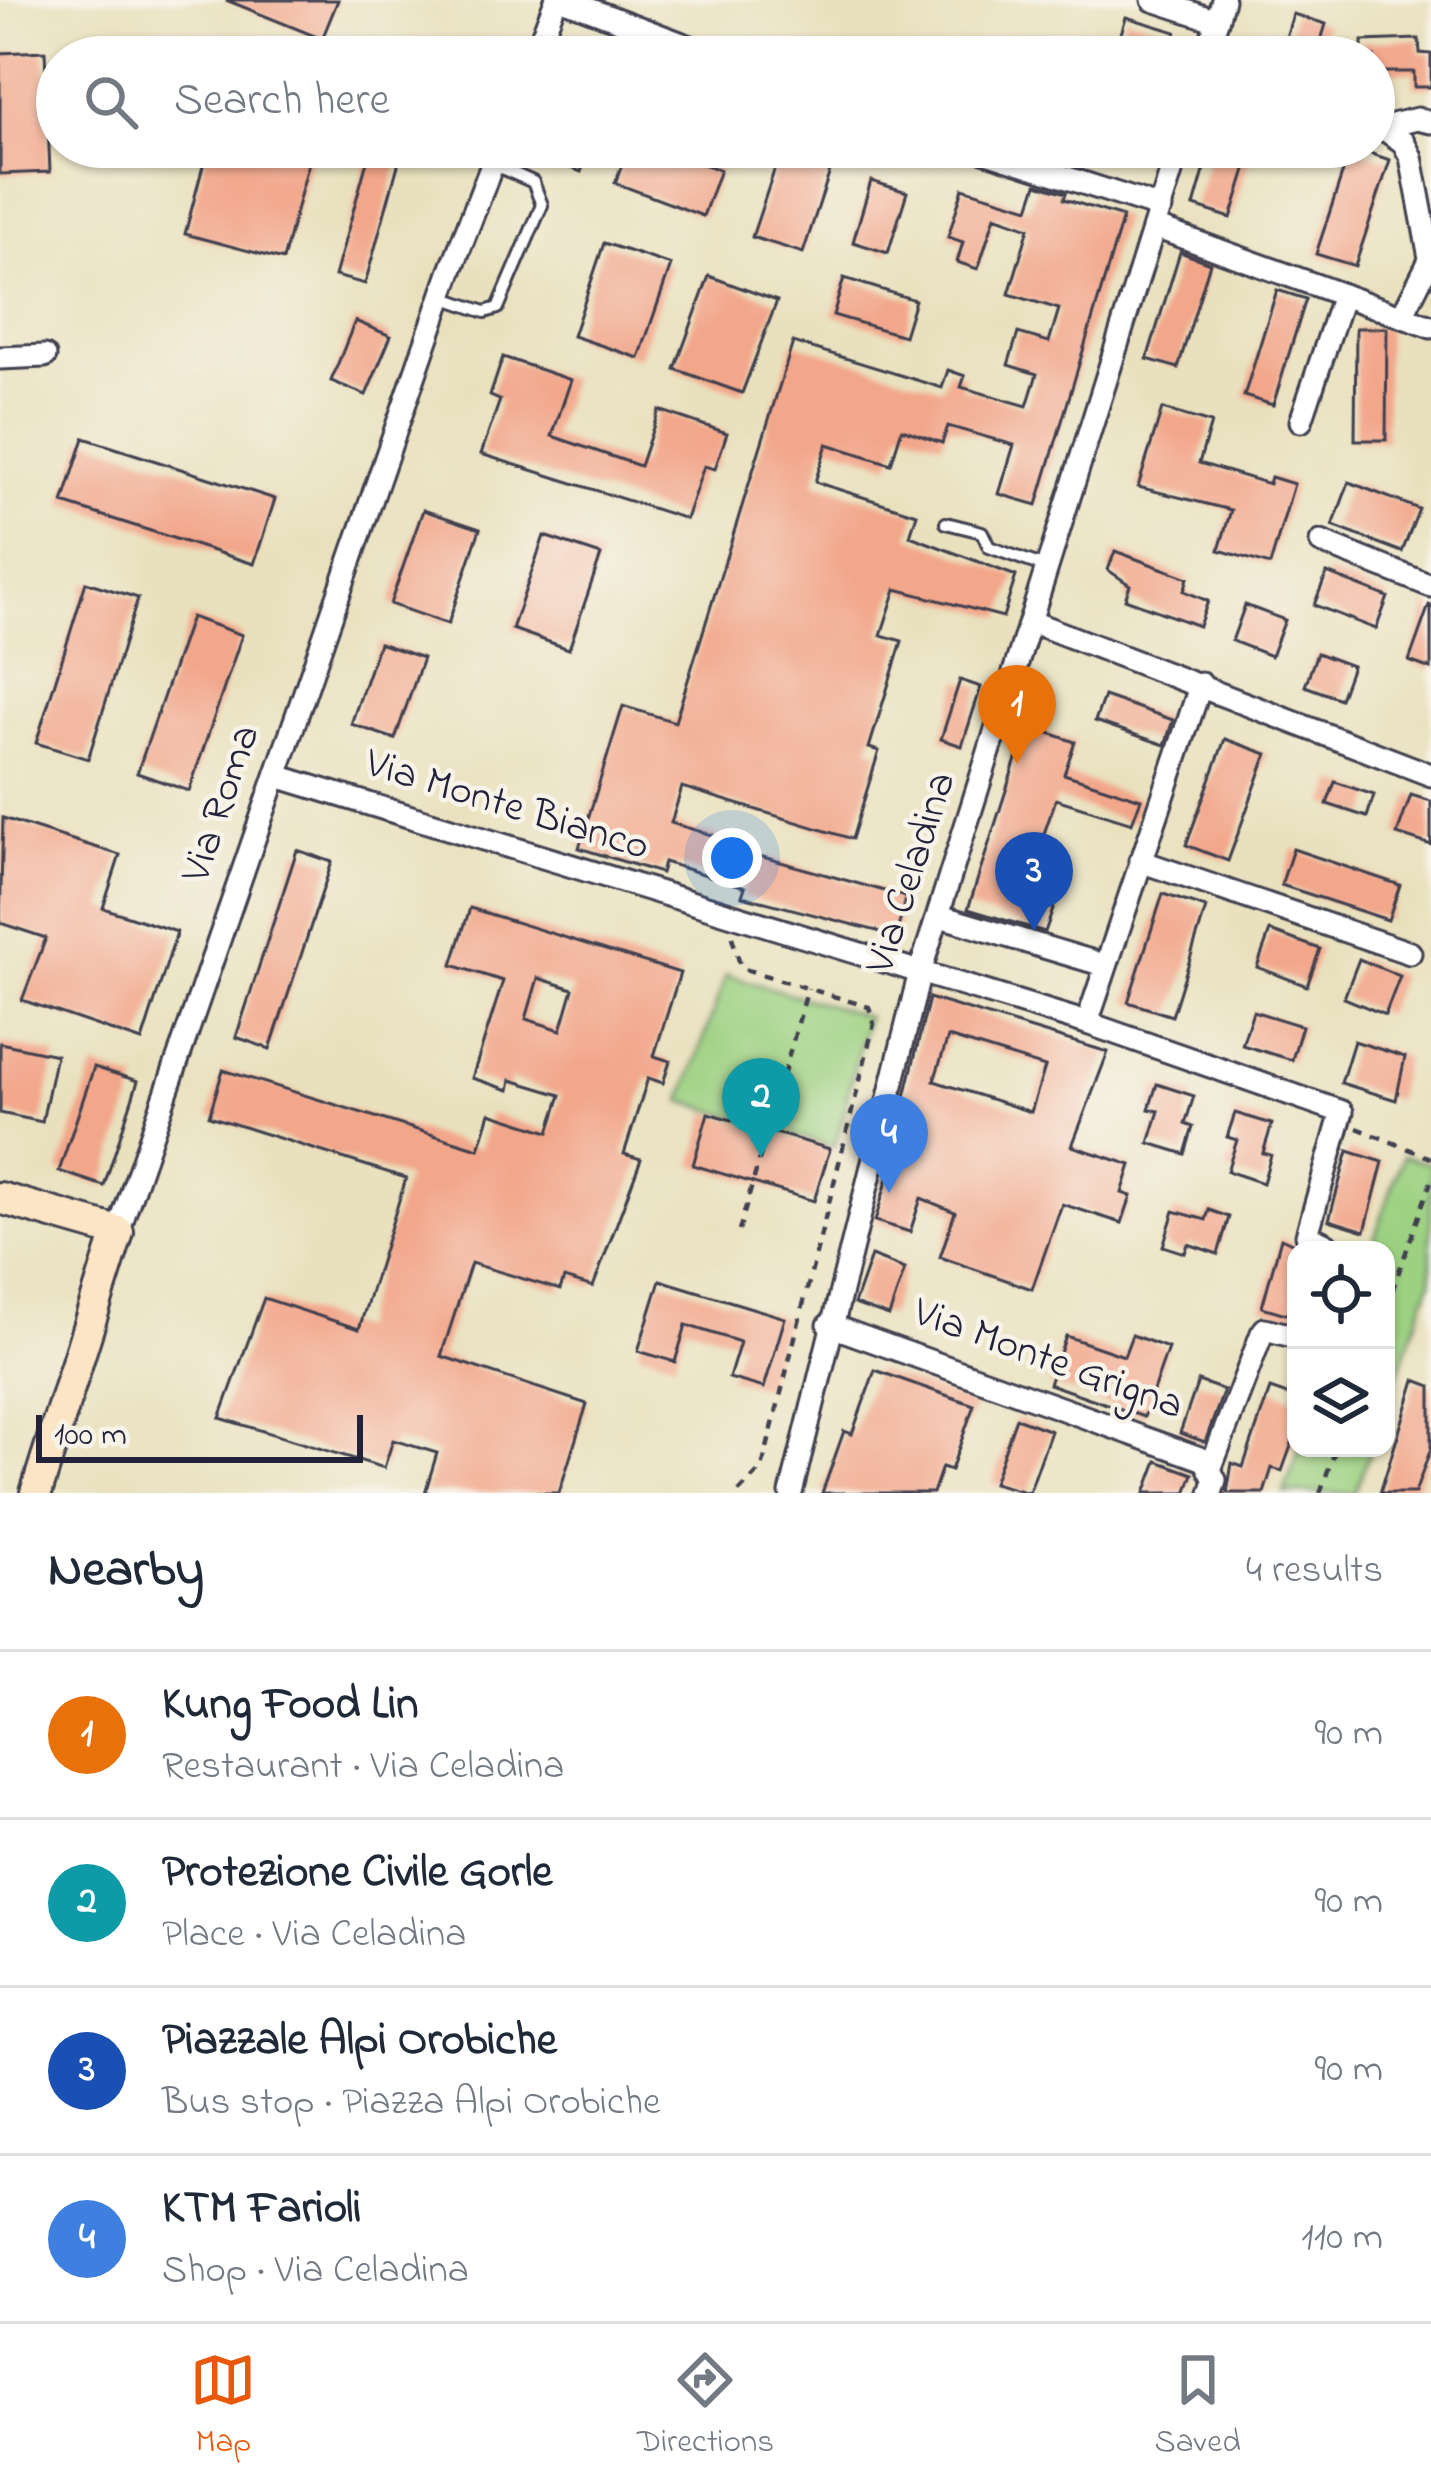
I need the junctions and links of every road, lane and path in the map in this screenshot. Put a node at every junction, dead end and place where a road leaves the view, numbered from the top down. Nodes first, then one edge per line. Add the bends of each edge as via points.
1 (560, 0) edge
2 (1153, 0) edge
3 (1220, 10) edge
4 (543, 36) edge
5 (659, 36) edge
6 (1431, 122) edge
7 (1395, 124) edge
8 (1395, 137) edge
9 (491, 168) edge
10 (513, 168) edge
11 (1026, 168) edge
12 (1173, 168) edge
13 (1158, 218) junction
14 (1430, 262) edge
15 (1343, 295) junction
16 (442, 297) junction
17 (1402, 316) junction
18 (1431, 327) edge
19 (45, 356) dead end
20 (0, 358) edge
21 (1301, 421) dead end
22 (946, 523) dead end
23 (1321, 542) dead end
24 (1048, 568) junction
25 (1431, 586) edge
26 (1032, 622) junction
27 (1201, 684) junction
28 (1431, 775) edge
29 (277, 776) junction
30 (1139, 861) junction
31 (726, 914) junction
32 (940, 916) junction
33 (1410, 953) dead end
34 (1104, 965) junction
35 (920, 972) junction
36 (809, 987) junction
37 (1088, 1023) junction
38 (1339, 1122) junction
39 (1431, 1158) edge
40 (1431, 1182) edge
41 (0, 1198) edge
42 (739, 1231) dead end
43 (118, 1232) junction
44 (1319, 1241) edge
45 (1395, 1283) edge
46 (829, 1325) junction
47 (1287, 1335) edge
48 (1333, 1457) edge
49 (1211, 1467) junction
50 (36, 1493) edge
51 (738, 1493) edge
52 (791, 1493) edge
53 (1211, 1493) edge
54 (1320, 1493) edge

1 - 4 street
1 - 5 street
2 - 3 street
6 - 7 street
8 - 14 street via 1411,157
9 - 16 street, Via Roma
10 - 16 lane via 533,182 542,205 498,308 485,312
11 - 13 street
12 - 13 street, Via Celadina
13 - 15 street
13 - 24 street, Via Celadina
14 - 17 street
15 - 17 street
15 - 21 street
16 - 29 street, Via Roma
17 - 18 street
19 - 20 street
22 - 24 lane via 982,532 989,547
23 - 25 street
24 - 26 street, Via Celadina
26 - 27 street
26 - 32 street, Via Celadina
27 - 28 street
27 - 30 street
29 - 31 street, Via Monte Bianco
29 - 43 street, Via Roma
30 - 33 street
30 - 34 street
31 - 35 street, Via Monte Bianco
31 - 36 path via 741,968
32 - 34 street
32 - 35 street, Via Celadina
34 - 37 street
35 - 37 street, Via Monte Bianco
35 - 46 street, Via Celadina
36 - 42 path
36 - 51 path via 869,1007 874,1024 762,1468
37 - 38 street, Via Monte Bianco via 1342,1112
38 - 39 path
38 - 44 street via 1306,1235
40 - 45 path
41 - 43 street
43 - 50 street, Via Roma
46 - 49 street, Via Monte Grigna
46 - 52 street, Via Celadina
47 - 49 street via 1262,1334
48 - 54 path
49 - 53 street, Via Monte Grigna

